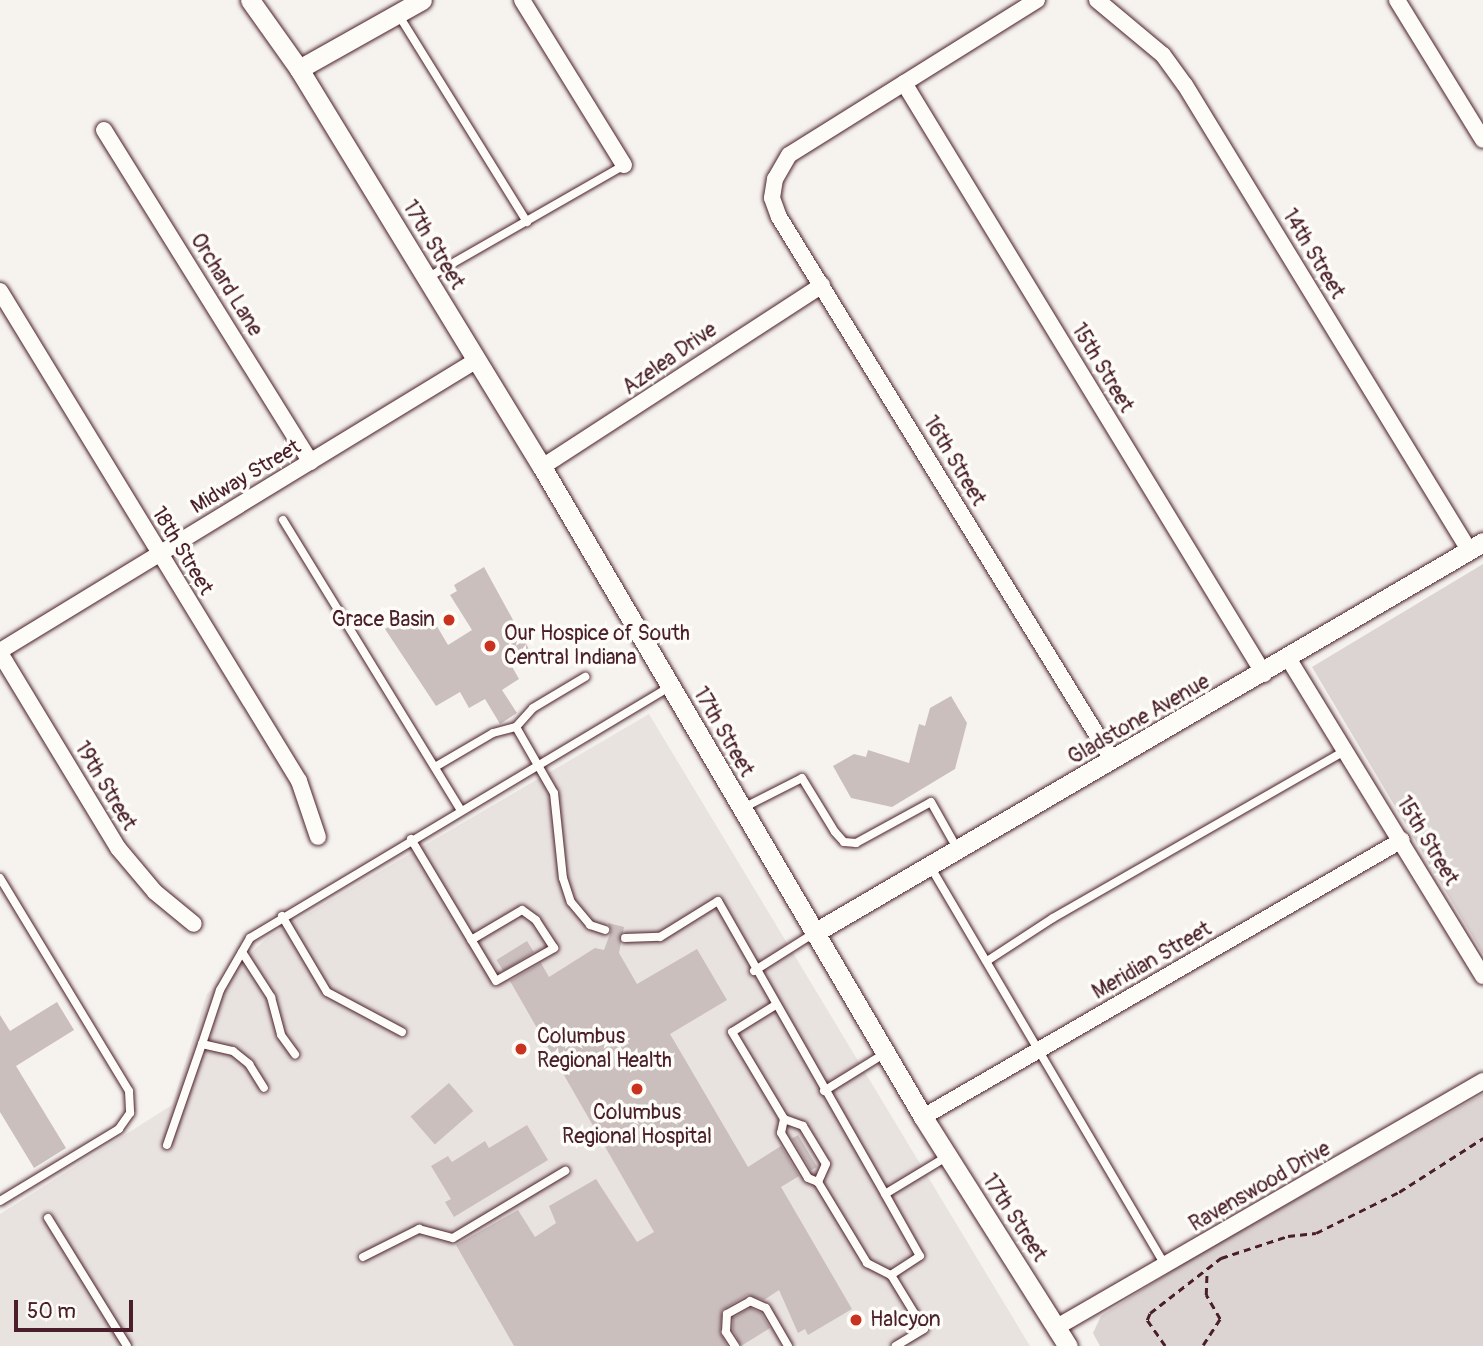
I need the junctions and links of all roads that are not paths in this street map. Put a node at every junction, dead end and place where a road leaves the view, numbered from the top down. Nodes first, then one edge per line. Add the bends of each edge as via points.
1 (250, 0) edge
2 (422, 0) edge
3 (523, 0) edge
4 (1037, 0) edge
5 (1097, 0) edge
6 (1397, 0) edge
7 (398, 14) junction
8 (299, 69) junction
9 (904, 83) junction
10 (104, 130) dead end
11 (1483, 140) edge
12 (624, 165) joint
13 (527, 222) junction
14 (427, 278) junction
15 (822, 285) junction
16 (0, 291) edge
17 (477, 360) junction
18 (311, 462) junction
19 (542, 467) junction
20 (283, 520) dead end
21 (1476, 546) edge
22 (160, 554) junction
23 (0, 652) edge
24 (1288, 658) junction
25 (1264, 674) junction
26 (586, 677) dead end
27 (670, 686) junction
28 (516, 727) junction
29 (1346, 750) junction
30 (1113, 761) junction
31 (538, 764) junction
32 (435, 767) junction
33 (741, 809) junction
34 (461, 810) junction
35 (317, 837) dead end
36 (411, 839) junction
37 (1402, 840) junction
38 (958, 850) junction
39 (930, 866) junction
40 (0, 878) edge
41 (282, 916) junction
42 (194, 924) dead end
43 (605, 930) dead end
44 (814, 933) junction
45 (625, 938) dead end
46 (471, 940) junction
47 (242, 952) junction
48 (987, 961) junction
49 (754, 971) junction
50 (1483, 976) edge
51 (774, 1006) junction
52 (402, 1032) dead end
53 (202, 1045) junction
54 (1039, 1050) junction
55 (295, 1054) dead end
56 (886, 1054) junction
57 (1483, 1082) edge
58 (264, 1088) dead end
59 (824, 1091) junction
60 (923, 1118) junction
61 (784, 1119) junction
62 (167, 1145) dead end
63 (947, 1156) junction
64 (565, 1171) dead end
65 (818, 1182) junction
66 (885, 1194) junction
67 (0, 1201) edge
68 (48, 1218) dead end
69 (363, 1257) dead end
70 (1166, 1267) junction
71 (891, 1275) junction
72 (1057, 1327) junction
73 (127, 1346) edge
74 (735, 1346) edge
75 (788, 1346) edge
76 (896, 1346) edge
77 (1068, 1346) edge

1 - 8 street, 17th Street
2 - 7 street
3 - 12 street
4 - 9 street
5 - 21 street, 14th Street via 1154,46 1185,85
6 - 11 street
7 - 8 street
7 - 13 lane
8 - 14 street, 17th Street
9 - 15 street, 16th Street via 789,155 775,179 772,198 779,217
9 - 25 street, 15th Street
10 - 18 street, Orchard Lane
12 - 13 lane
13 - 14 lane
14 - 17 street, 17th Street
15 - 19 street, Azelea Drive
15 - 30 street, 16th Street
16 - 22 street, 18th Street
17 - 18 street, Midway Street
17 - 19 street, 17th Street
18 - 22 street, Midway Street
19 - 27 street, 17th Street
20 - 32 lane
21 - 24 street, Gladstone Avenue
22 - 23 street, Midway Street
22 - 35 street, 18th Street via 299,781
23 - 42 street, 19th Street via 118,848 155,892
24 - 25 street, Gladstone Avenue
24 - 29 street, 15th Street
25 - 30 street, Gladstone Avenue
26 - 28 lane via 533,708
27 - 31 lane
27 - 33 street, 17th Street
28 - 31 lane
28 - 32 lane via 493,733
29 - 37 street, 15th Street
29 - 48 lane via 1052,918
30 - 38 street, Gladstone Avenue
31 - 34 lane
31 - 43 lane via 554,793 563,878 571,902 590,925
32 - 34 lane
33 - 38 lane via 802,778 835,832 844,842 856,843 931,802
33 - 44 street, 17th Street
34 - 36 lane
36 - 41 lane
36 - 46 lane
37 - 50 street, 15th Street
37 - 54 street, Meridian Street
38 - 39 street, Gladstone Avenue
39 - 44 street, Gladstone Avenue
39 - 48 lane
40 - 67 lane via 129,1091 131,1113 119,1129
41 - 47 lane via 250,937
41 - 52 lane via 327,992
44 - 49 lane
44 - 56 street, 17th Street
45 - 49 lane via 660,937 718,901
46 - 46 lane via 496,981 554,948 536,920 522,911
47 - 53 lane via 220,990
47 - 55 lane via 271,997 281,1035
48 - 54 lane
49 - 51 lane
51 - 59 lane
51 - 61 lane via 732,1032
53 - 58 lane via 233,1051 249,1064
53 - 62 lane
54 - 60 street, Meridian Street
54 - 70 lane
56 - 59 lane
56 - 60 street, 17th Street
57 - 70 street, Ravenswood Drive
59 - 66 lane
60 - 63 street, 17th Street
61 - 65 lane via 780,1133 808,1178
61 - 65 lane via 803,1126 825,1164
63 - 66 lane
63 - 72 street, 17th Street
64 - 69 lane via 453,1238 419,1229
65 - 71 lane via 867,1263
66 - 71 lane via 920,1256
68 - 73 lane
70 - 72 street, Ravenswood Drive
71 - 76 lane via 923,1329
72 - 77 street, 17th Street
74 - 75 lane via 726,1332 727,1314 750,1301 766,1308

